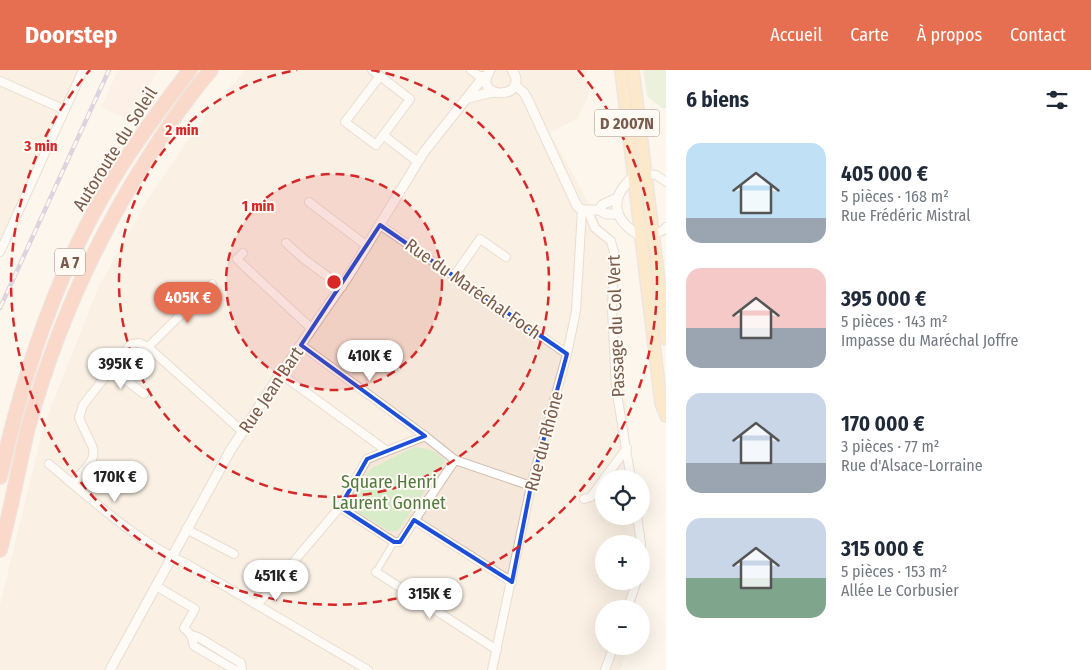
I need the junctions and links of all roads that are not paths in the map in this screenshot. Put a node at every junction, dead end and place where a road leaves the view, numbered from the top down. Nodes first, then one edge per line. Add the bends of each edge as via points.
1 (83, 70) edge
2 (190, 70) edge
3 (211, 70) edge
4 (372, 70) edge
5 (471, 70) edge
6 (513, 70) edge
7 (621, 70) edge
8 (633, 70) edge
9 (488, 73) edge
10 (380, 76) junction
11 (0, 81) edge
12 (515, 85) junction
13 (493, 92) junction
14 (468, 98) junction
15 (65, 110) junction
16 (383, 134) junction
17 (418, 162) junction
18 (646, 174) junction
19 (633, 177) junction
20 (666, 182) edge
21 (617, 198) junction
22 (310, 202) dead end
23 (585, 210) junction
24 (598, 210) junction
25 (618, 214) junction
26 (380, 225) junction
27 (666, 227) edge
28 (654, 234) junction
29 (639, 235) junction
30 (286, 243) dead end
31 (367, 246) junction
32 (0, 252) edge
33 (243, 253) dead end
34 (506, 257) dead end
35 (454, 276) junction
36 (212, 284) dead end
37 (342, 287) junction
38 (312, 329) junction
39 (666, 339) edge
40 (301, 345) junction
41 (148, 348) junction
42 (567, 354) junction
43 (111, 369) junction
44 (281, 374) junction
45 (144, 394) dead end
46 (666, 416) edge
47 (242, 432) junction
48 (425, 436) junction
49 (627, 448) junction
50 (387, 451) junction
51 (455, 460) junction
52 (50, 464) dead end
53 (611, 470) edge
54 (630, 470) edge
55 (0, 477) edge
56 (72, 483) junction
57 (532, 486) junction
58 (595, 491) edge
59 (584, 500) dead end
60 (340, 507) junction
61 (414, 520) junction
62 (186, 529) junction
63 (394, 542) junction
64 (0, 550) edge
65 (234, 554) dead end
66 (172, 557) junction
67 (376, 572) joint
68 (512, 582) junction
69 (156, 586) junction
70 (257, 604) junction
71 (191, 636) junction
72 (496, 650) junction
73 (611, 655) edge
74 (110, 670) edge
75 (235, 670) edge
76 (242, 670) edge
77 (368, 670) edge
78 (492, 670) edge
79 (605, 670) edge

1 - 15 street
2 - 55 highway, Autoroute du Soleil / A 7 via 112,180 79,243 52,302 30,364
3 - 64 highway, Autoroute du Soleil / A 7 via 128,189 94,251 68,309 28,429
4 - 10 street
5 - 9 street via 479,76
6 - 12 street
7 - 19 main road, D 2007N
8 - 18 main road, D 2007N
9 - 13 street via 487,85
9 - 14 street, Rue Jean Bart
10 - 16 street via 410,99
10 - 16 street via 346,122 376,145
11 - 15 street
12 - 13 street via 505,94
12 - 23 street via 528,100 576,206
13 - 14 street
14 - 17 street, Rue Jean Bart
15 - 32 street
16 - 17 street
17 - 26 street, Rue Jean Bart
18 - 19 main road
18 - 20 street
18 - 28 main road, D 2007N
19 - 21 street via 624,184
19 - 29 main road, D 2007N
21 - 24 street
21 - 25 street
22 - 31 street
23 - 24 street
23 - 42 street, Rue du Rhône via 576,305
23 - 49 street, Passage du Col Vert via 595,228 610,241 614,252 612,309 616,388
24 - 25 street
25 - 29 street via 623,223
26 - 31 street, Rue Jean Bart
26 - 35 street, Rue du Maréchal Foch
27 - 28 street
28 - 29 main road
28 - 39 main road, D 2007N
29 - 46 main road, D 2007N via 660,403
30 - 37 street
31 - 37 street, Rue Jean Bart
33 - 38 street via 238,259 243,266
34 - 35 street via 480,239
35 - 42 street, Rue du Maréchal Foch
36 - 41 street
37 - 38 street, Rue Jean Bart
38 - 40 street, Rue Jean Bart
40 - 44 street, Rue Jean Bart
40 - 48 street
41 - 43 street via 140,343 131,344
41 - 47 street
42 - 57 street, Rue du Rhône
43 - 45 street
43 - 56 street via 83,405 79,418 95,451 90,465
44 - 47 street, Rue Jean Bart
44 - 50 street
47 - 62 street, Rue Jean Bart
48 - 50 street
48 - 51 street
49 - 53 street
49 - 54 street, Passage du Col Vert
50 - 60 street via 367,460
51 - 57 street
51 - 61 street
52 - 56 street
56 - 66 street via 159,551
57 - 68 street, Rue du Rhône
58 - 59 street
60 - 63 street
60 - 70 street
61 - 63 street via 400,542
61 - 68 street
62 - 65 street
62 - 66 street, Rue Jean Bart
63 - 67 street
66 - 69 street, Rue Jean Bart
66 - 70 street
67 - 72 street
68 - 72 street, Rue du Rhône
69 - 71 street via 195,609 184,628
69 - 74 street, Rue Jean Bart
70 - 77 street
71 - 75 street via 194,646
71 - 76 street via 242,663
72 - 78 street, Rue du Rhône
73 - 79 street

